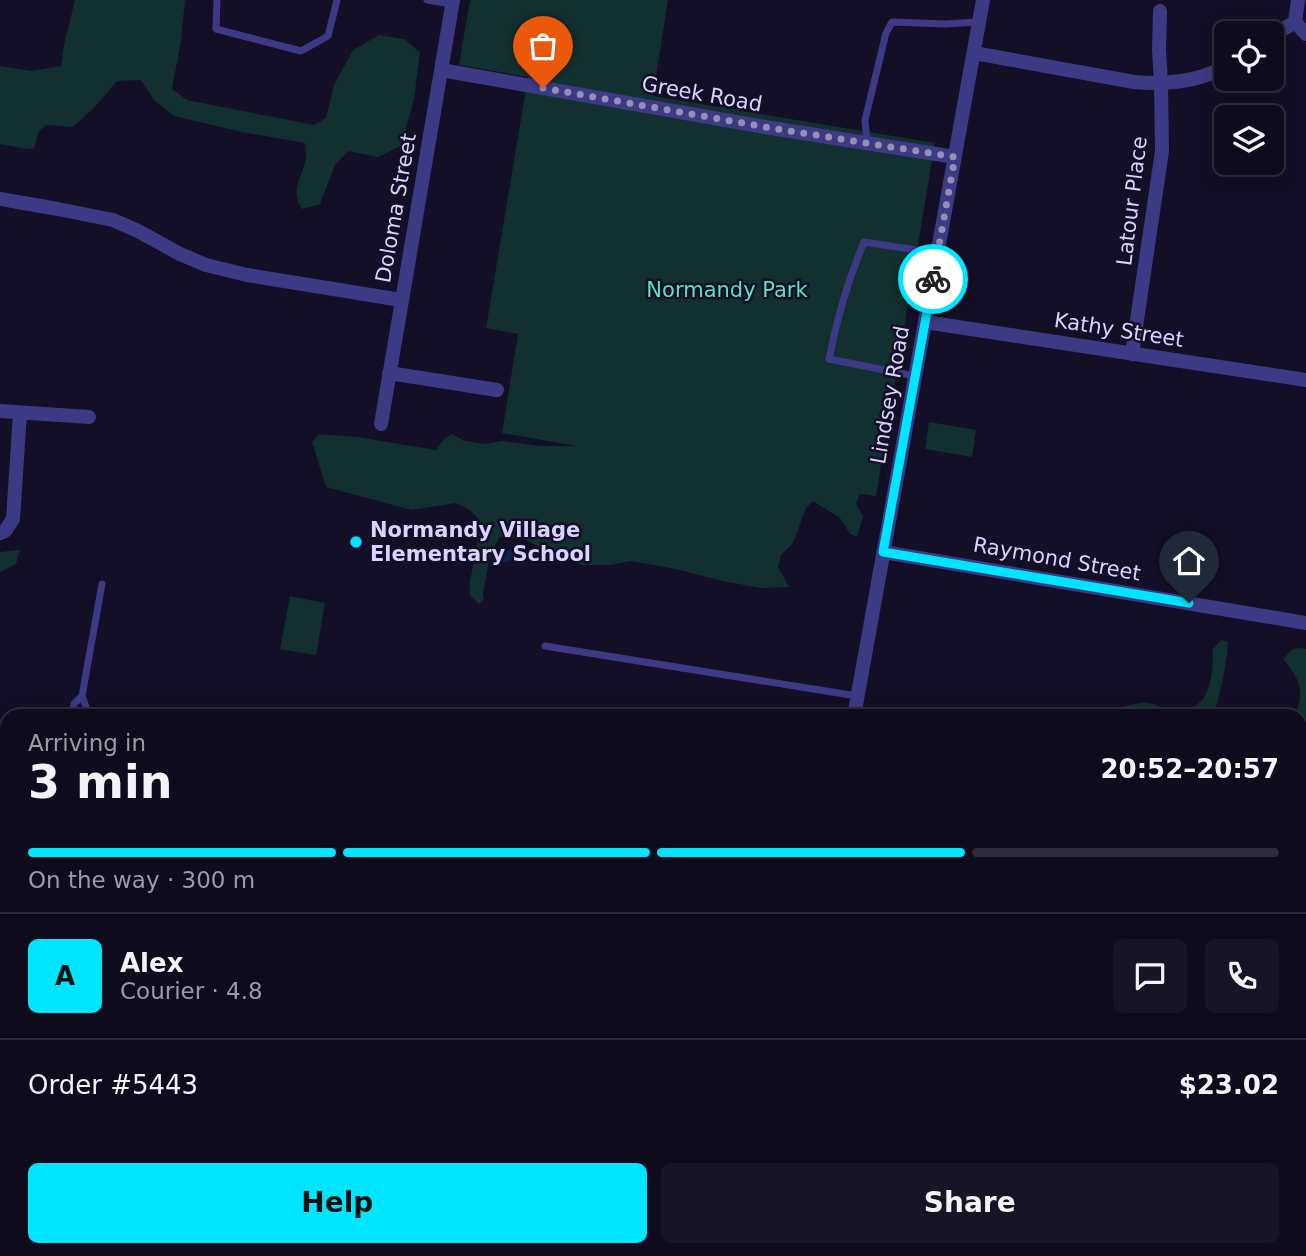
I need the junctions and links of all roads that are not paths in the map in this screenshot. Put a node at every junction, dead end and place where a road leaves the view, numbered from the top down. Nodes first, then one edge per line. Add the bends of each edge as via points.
1 (217, 0) edge
2 (337, 0) edge
3 (427, 0) edge
4 (983, 0) edge
5 (1298, 0) edge
6 (453, 2) edge
7 (1160, 11) dead end
8 (979, 22) junction
9 (1295, 22) junction
10 (1284, 29) edge
11 (1306, 34) edge
12 (974, 53) junction
13 (442, 70) junction
14 (1214, 72) edge
15 (1161, 83) junction
16 (867, 143) junction
17 (955, 157) junction
18 (0, 199) edge
19 (937, 253) junction
20 (401, 300) junction
21 (925, 322) junction
22 (1132, 354) junction
23 (389, 373) junction
24 (915, 376) junction
25 (1306, 380) edge
26 (497, 390) dead end
27 (0, 411) edge
28 (20, 413) junction
29 (89, 417) dead end
30 (381, 424) dead end
31 (0, 533) edge
32 (883, 552) junction
33 (102, 584) dead end
34 (1306, 623) edge
35 (545, 646) dead end
36 (82, 696) junction
37 (858, 696) junction
38 (73, 709) edge
39 (85, 709) edge
40 (855, 709) edge

1 - 2 lane via 216,29 301,51 328,36
3 - 6 lane
4 - 8 street, Lindsey Road
5 - 9 street
6 - 13 street, Doloma Street
7 - 15 street, Latour Place
8 - 12 street, Lindsey Road
8 - 16 lane via 892,22 865,120
9 - 10 street
9 - 11 street
12 - 15 street
12 - 17 street, Lindsey Road
13 - 16 street, Greek Road
13 - 20 street, Doloma Street
14 - 15 street
15 - 22 street, Latour Place via 1161,167
16 - 17 street, Greek Road
17 - 19 street, Lindsey Road
18 - 20 street via 113,220 206,265
19 - 21 street, Lindsey Road
19 - 24 lane via 864,242 841,306 829,359
20 - 23 street, Doloma Street
21 - 22 street, Kathy Street
21 - 24 street, Lindsey Road
22 - 25 street, Kathy Street
23 - 26 street
23 - 30 street, Doloma Street
24 - 32 street, Lindsey Road
27 - 28 street
28 - 29 street
28 - 31 street via 13,519
32 - 34 street, Raymond Street
32 - 37 street, Lindsey Road
33 - 36 lane
35 - 37 lane
36 - 38 lane
36 - 39 lane
37 - 40 street, Lindsey Road

